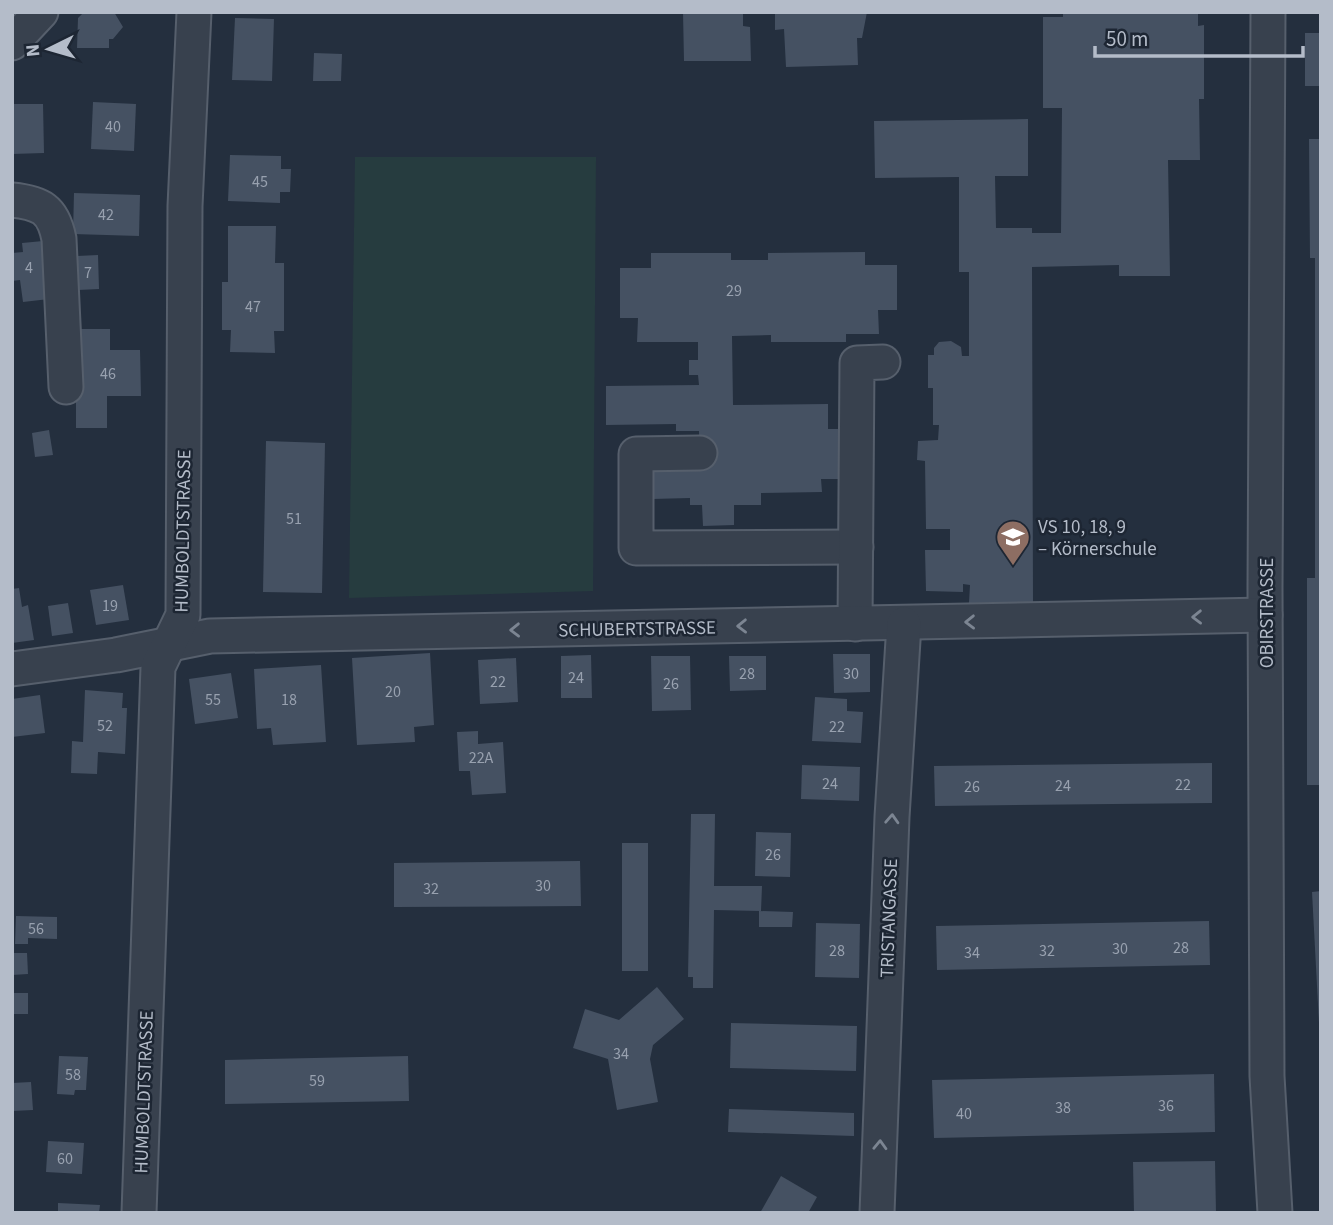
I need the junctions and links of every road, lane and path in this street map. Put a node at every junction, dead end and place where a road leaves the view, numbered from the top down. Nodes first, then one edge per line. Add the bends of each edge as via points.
1 (41, 12) edge
2 (194, 12) edge
3 (1268, 12) edge
4 (12, 43) edge
5 (12, 200) edge
6 (883, 362) dead end
7 (66, 387) dead end
8 (700, 453) dead end
9 (856, 547) junction
10 (1265, 615) junction
11 (855, 624) junction
12 (904, 624) junction
13 (169, 643) junction
14 (12, 669) edge
15 (139, 1213) edge
16 (877, 1213) edge
17 (1275, 1213) edge

1 - 4 street
2 - 13 street, HUMBOLDTSTRASSE via 185,206 183,615
3 - 10 street, OBIRSTRASSE
5 - 7 street via 42,207 55,223
6 - 9 street via 857,363
8 - 9 street via 636,454 636,548
9 - 11 street
10 -> 12 street, SCHUBERTSTRASSE
10 - 17 street, OBIRSTRASSE via 1267,1076
11 - 12 street, SCHUBERTSTRASSE
11 -> 13 street, SCHUBERTSTRASSE via 210,636
16 -> 12 street, TRISTANGASSE
13 - 14 street, SCHUBERTSTRASSE via 116,656
13 - 15 street, HUMBOLDTSTRASSE via 158,667

